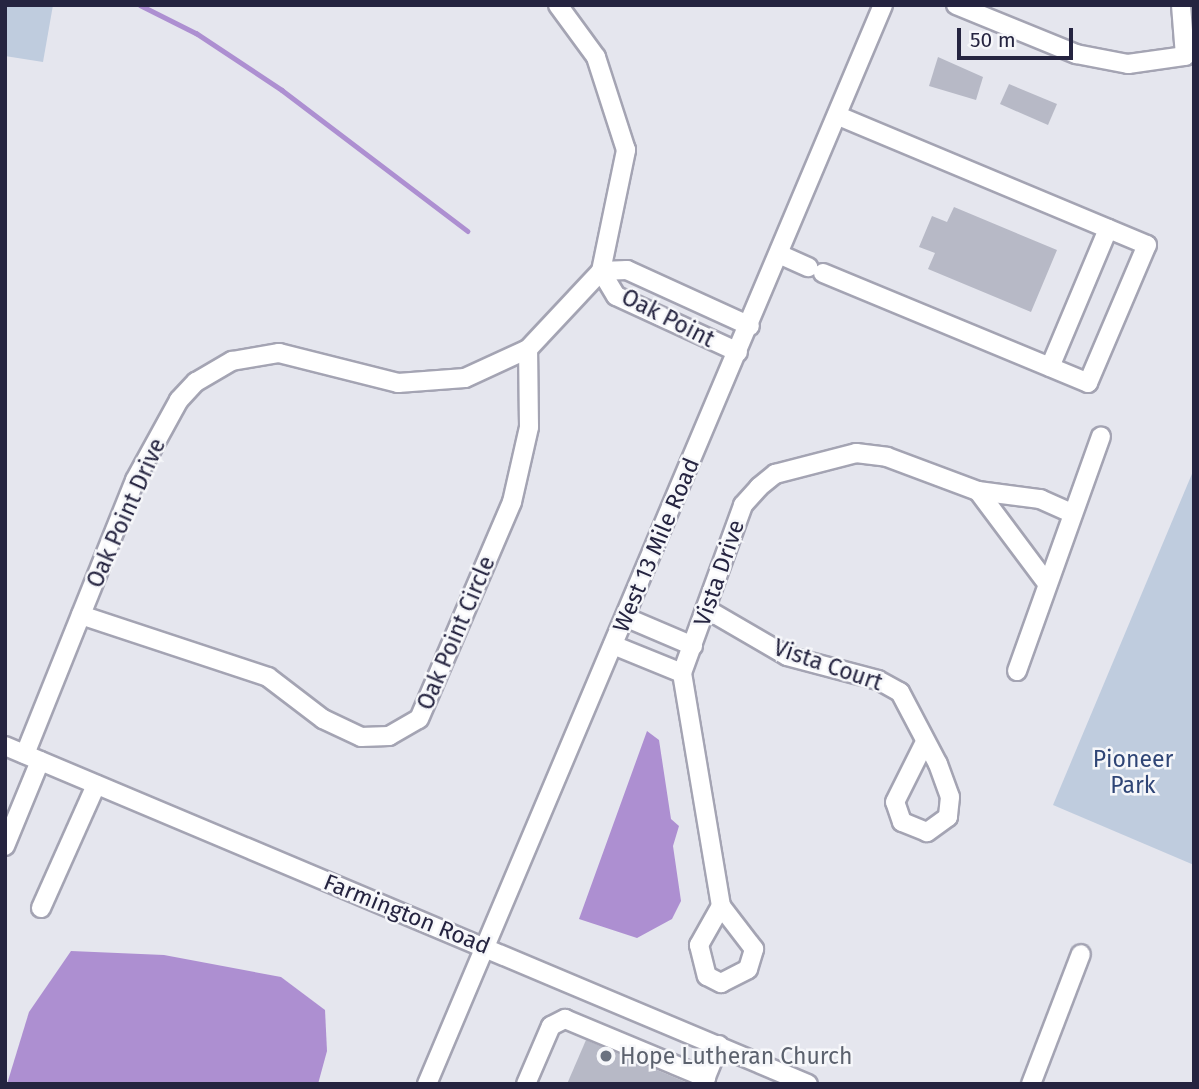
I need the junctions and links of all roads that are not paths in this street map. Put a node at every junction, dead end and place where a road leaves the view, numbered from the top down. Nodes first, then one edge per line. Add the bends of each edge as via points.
1 (558, 5) edge
2 (883, 5) edge
3 (956, 5) edge
4 (1181, 5) edge
5 (1189, 62) edge
6 (838, 116) junction
7 (1108, 229) junction
8 (780, 256) junction
9 (601, 271) junction
10 (750, 326) junction
11 (528, 349) junction
12 (738, 352) junction
13 (1051, 367) junction
14 (1101, 437) dead end
15 (978, 491) junction
16 (1072, 513) junction
17 (1046, 582) junction
18 (708, 610) junction
19 (81, 615) junction
20 (625, 617) junction
21 (613, 645) junction
22 (693, 646) junction
23 (1017, 671) dead end
24 (682, 673) junction
25 (925, 742) junction
26 (5, 746) edge
27 (32, 758) junction
28 (96, 785) junction
29 (5, 846) edge
30 (721, 906) dead end
31 (41, 908) dead end
32 (485, 946) junction
33 (1082, 954) dead end
34 (719, 1045) junction
35 (705, 1081) edge
36 (427, 1084) edge
37 (526, 1084) edge
38 (808, 1084) edge
39 (1031, 1084) edge

1 - 9 street via 596,57 626,150
2 - 6 street, West 13 Mile Road
3 - 5 street via 1076,54 1128,64
4 - 5 street
6 - 7 street
6 - 8 street, West 13 Mile Road
7 - 13 street
7 - 13 street via 1147,245 1088,383
8 - 10 street, West 13 Mile Road
8 - 13 street
9 - 10 street, Oak Point via 627,270
9 - 11 street, Oak Point Drive
9 - 12 street, Oak Point via 616,296
10 - 12 street, West 13 Mile Road
11 - 19 street, Oak Point Drive via 466,378 398,383 279,353 253,355 210,372 179,400 135,480
11 - 19 street, Oak Point Circle via 528,426 512,502 419,719 389,736 361,737 323,719 268,677
12 - 20 street, West 13 Mile Road
14 - 16 street
15 - 16 street, Vista Drive via 1040,499
15 - 17 street
15 - 18 street, Vista Drive via 887,457 856,453 775,474 743,505
16 - 17 street
17 - 23 street
18 - 22 street, Vista Drive
18 - 25 street, Vista Court via 788,656 878,680 900,692
19 - 27 street, Oak Point Drive
20 - 21 street, West 13 Mile Road
20 - 22 street, Vista Drive
21 - 24 street
21 - 32 street, West 13 Mile Road
22 - 24 street, Vista Drive
24 - 30 street
25 - 25 street, Vista Court via 895,802 902,822 927,832 948,817 950,797
26 - 27 street, Farmington Road
27 - 28 street, Farmington Road
27 - 29 street, Oak Point Drive
28 - 31 street
28 - 32 street, Farmington Road
32 - 34 street, Farmington Road
32 - 36 street, West 13 Mile Road
33 - 39 street
34 - 35 street
34 - 38 street, Farmington Road
35 - 37 street via 565,1019 551,1026

